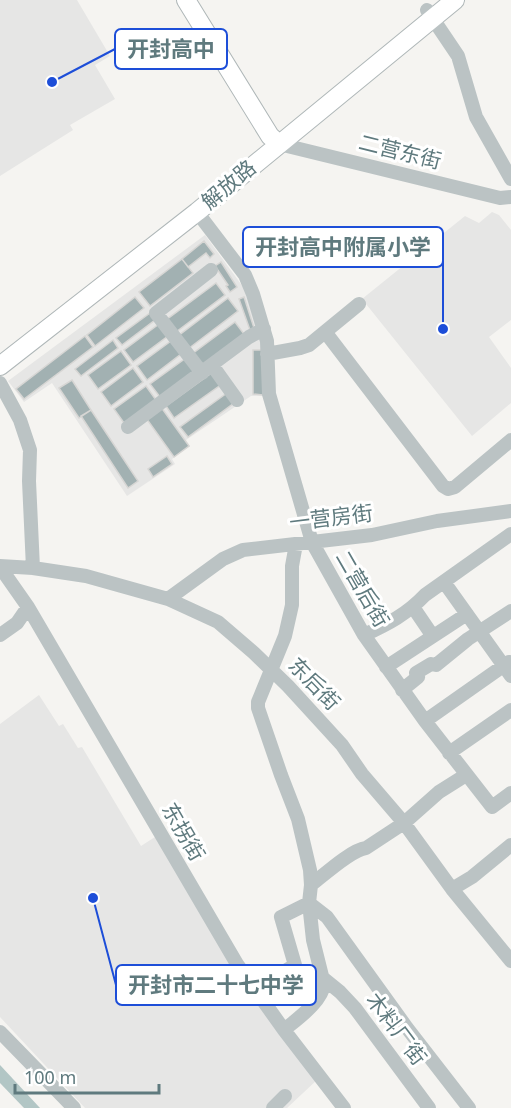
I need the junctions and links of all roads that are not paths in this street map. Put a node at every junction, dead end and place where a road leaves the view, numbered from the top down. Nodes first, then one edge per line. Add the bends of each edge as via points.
1 (186, 0) edge
2 (454, 0) edge
3 (433, 9) edge
4 (274, 140) junction
5 (511, 179) edge
6 (511, 197) edge
7 (197, 212) junction
8 (211, 270) dead end
9 (359, 304) dead end
10 (264, 329) junction
11 (326, 333) junction
12 (0, 353) edge
13 (267, 354) junction
14 (0, 366) edge
15 (207, 369) junction
16 (0, 383) edge
17 (237, 400) dead end
18 (128, 427) dead end
19 (511, 440) edge
20 (511, 511) edge
21 (511, 534) edge
22 (312, 542) junction
23 (296, 544) junction
24 (0, 566) edge
25 (33, 568) junction
26 (444, 582) junction
27 (168, 599) junction
28 (28, 607) junction
29 (413, 607) junction
30 (511, 611) edge
31 (467, 614) junction
32 (480, 633) junction
33 (364, 634) junction
34 (0, 635) edge
35 (432, 635) junction
36 (386, 667) junction
37 (509, 667) edge
38 (271, 670) junction
39 (402, 690) junction
40 (511, 710) edge
41 (425, 721) junction
42 (449, 753) junction
43 (466, 775) junction
44 (511, 793) edge
45 (404, 823) junction
46 (511, 845) edge
47 (311, 885) junction
48 (452, 889) junction
49 (309, 903) junction
50 (511, 961) edge
51 (324, 979) junction
52 (254, 990) junction
53 (284, 1030) junction
54 (0, 1032) edge
55 (285, 1096) dead end
56 (74, 1108) edge
57 (273, 1108) edge
58 (344, 1108) edge
59 (429, 1108) edge
60 (469, 1108) edge

1 - 4 main road
2 - 3 main road, 解放路
3 - 4 main road, 解放路
3 - 5 street via 458,56 476,117
4 - 6 street, 二营东街 via 500,198
4 - 7 main road, 解放路
4 - 12 main road, 解放路
7 - 10 street, 二营后街 via 245,275
7 - 14 main road, 解放路
8 - 15 street via 156,313
9 - 11 street
10 - 13 street, 二营后街
10 - 15 street
11 - 13 street via 300,348
11 - 19 street via 448,489 455,488
13 - 22 street, 二营后街 via 269,394
15 - 17 street
15 - 18 street
16 - 25 street via 20,420 30,450
20 - 22 street, 一营房街
21 - 26 street
22 - 23 street, 一营房街
22 - 33 street, 二营后街
23 - 27 street, 一营房街 via 236,553
23 - 38 street via 292,605
24 - 25 street, 东后街
24 - 28 street, 东拐街
25 - 27 street, 东后街 via 86,576
26 - 29 street
26 - 31 street
27 - 38 street, 东后街 via 218,622
28 - 34 street via 17,623
28 - 52 street, 东拐街
29 - 33 street via 393,622
29 - 35 street
30 - 32 street
31 - 32 street
31 - 35 street
32 - 37 street
32 - 39 street via 436,665 431,663 416,673 418,677
33 - 36 street, 二营后街
35 - 36 street
36 - 39 street, 二营后街
37 - 41 street
38 - 45 street, 东后街 via 342,745
38 - 47 street via 258,708 298,819
39 - 41 street, 二营后街
40 - 42 street
41 - 42 street, 二营后街
42 - 43 street, 二营后街
43 - 44 street, 二营后街 via 492,807
43 - 45 street via 439,792
45 - 47 street
45 - 48 street, 东后街
46 - 48 street
47 - 49 street
48 - 50 street, 东后街
49 - 51 street via 313,940
49 - 52 street via 281,917 295,964
49 - 60 street via 327,917
51 - 53 street via 321,994
51 - 59 street, 木料厂街 via 355,1008
52 - 53 street, 东拐街
53 - 58 street, 东拐街
54 - 56 street
55 - 57 street

